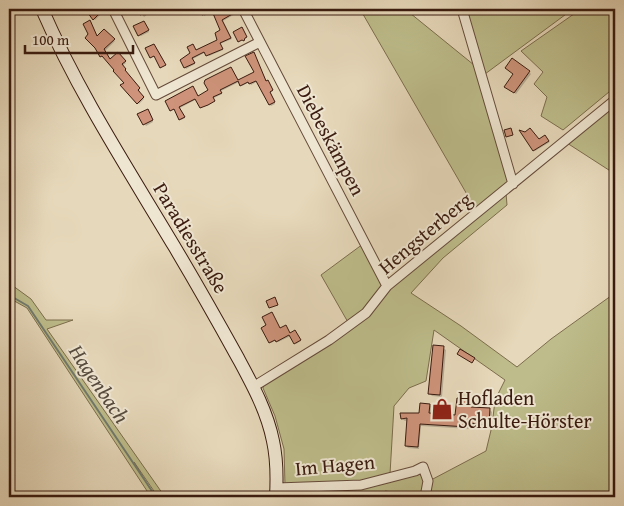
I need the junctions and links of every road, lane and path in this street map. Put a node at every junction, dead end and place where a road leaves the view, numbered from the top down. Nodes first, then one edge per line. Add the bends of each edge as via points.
1 (42, 9) edge
2 (113, 9) edge
3 (244, 9) edge
4 (462, 9) edge
5 (260, 42) junction
6 (615, 100) edge
7 (513, 184) junction
8 (387, 286) junction
9 (253, 387) junction
10 (277, 493) edge
11 (425, 497) edge

1 - 9 main road, Paradiesstraße via 58,46 98,118
2 - 5 street via 156,95
3 - 5 street, Diebeskämpen
4 - 7 street
5 - 8 street, Diebeskämpen
6 - 7 street, Hengsterberg
7 - 8 street, Hengsterberg
8 - 9 street, Hengsterberg via 366,313
9 - 10 main road, Paradiesstraße via 273,440
10 - 11 street, Im Hagen via 361,485 423,467 428,481

